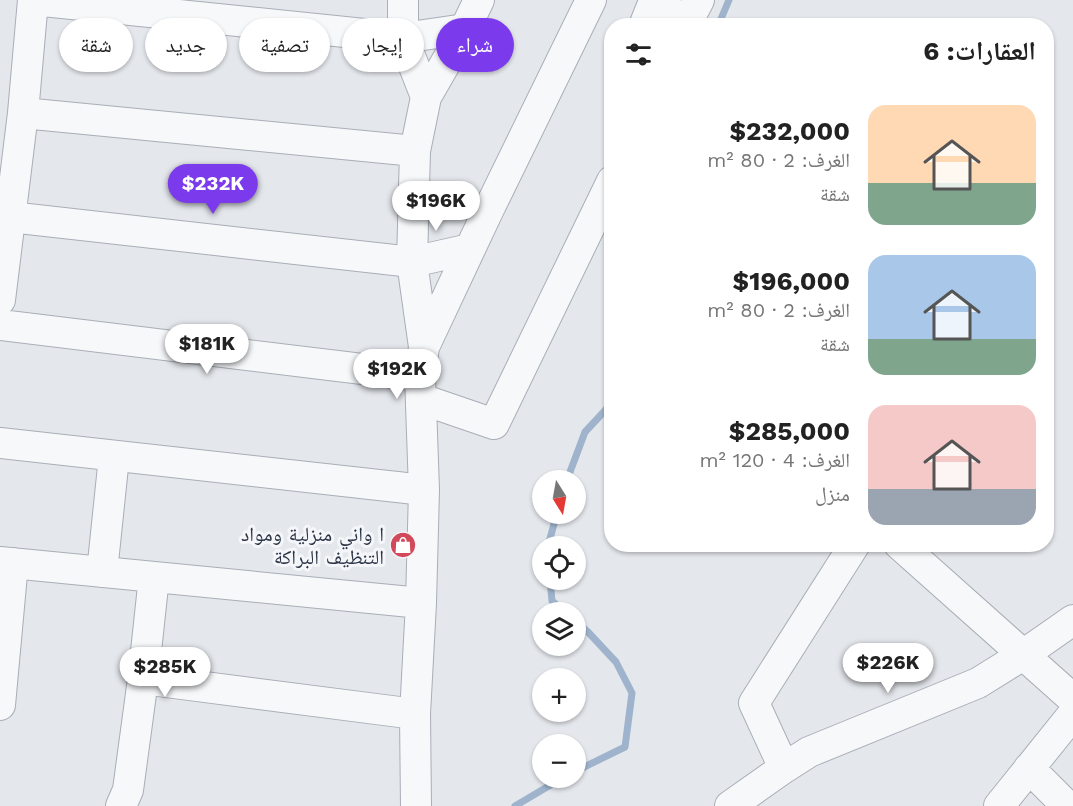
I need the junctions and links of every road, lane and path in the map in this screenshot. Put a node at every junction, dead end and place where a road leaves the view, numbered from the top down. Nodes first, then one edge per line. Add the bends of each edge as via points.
1 (33, 0) edge
2 (403, 0) edge
3 (479, 0) edge
4 (591, 0) edge
5 (699, 0) edge
6 (403, 18) edge
7 (470, 18) edge
8 (647, 18) edge
9 (686, 18) edge
10 (690, 18) edge
11 (342, 32) edge
12 (416, 72) edge
13 (440, 72) edge
14 (426, 97) junction
15 (23, 113) junction
16 (415, 151) junction
17 (604, 197) edge
18 (9, 217) junction
19 (470, 249) junction
20 (412, 262) junction
21 (0, 300) edge
22 (0, 325) edge
23 (424, 347) junction
24 (421, 388) junction
25 (0, 443) edge
26 (114, 457) junction
27 (424, 490) junction
28 (850, 552) edge
29 (908, 552) edge
30 (6, 563) edge
31 (102, 572) junction
32 (154, 577) junction
33 (421, 603) junction
34 (1073, 620) edge
35 (1023, 655) junction
36 (143, 679) junction
37 (1073, 699) edge
38 (0, 705) edge
39 (415, 714) junction
40 (1073, 714) edge
41 (784, 768) junction
42 (1029, 768) junction
43 (412, 804) edge
44 (121, 806) edge
45 (730, 806) edge
46 (999, 806) edge
47 (1067, 806) edge

1 - 11 street
1 - 15 street
2 - 6 street
3 - 7 street
4 - 19 street
5 - 10 street
8 - 9 street via 652,6
12 - 14 street
13 - 14 street
14 - 16 street
15 - 16 street
15 - 18 street
16 - 20 street
17 - 24 street via 494,424
18 - 20 street
18 - 21 street
19 - 20 street
19 - 23 street
20 - 23 street
22 - 24 street
23 - 24 street
24 - 27 street
25 - 26 street
26 - 27 street
26 - 31 street
27 - 33 street
28 - 41 street via 754,703
29 - 35 street
30 - 31 street
30 - 38 street
31 - 32 street
32 - 33 street
32 - 36 street
33 - 39 street
34 - 35 street
35 - 37 street
35 - 41 street via 978,684 809,752
36 - 39 street
36 - 44 street via 128,790
39 - 43 street
40 - 42 street
41 - 45 street
42 - 46 street
42 - 47 street

